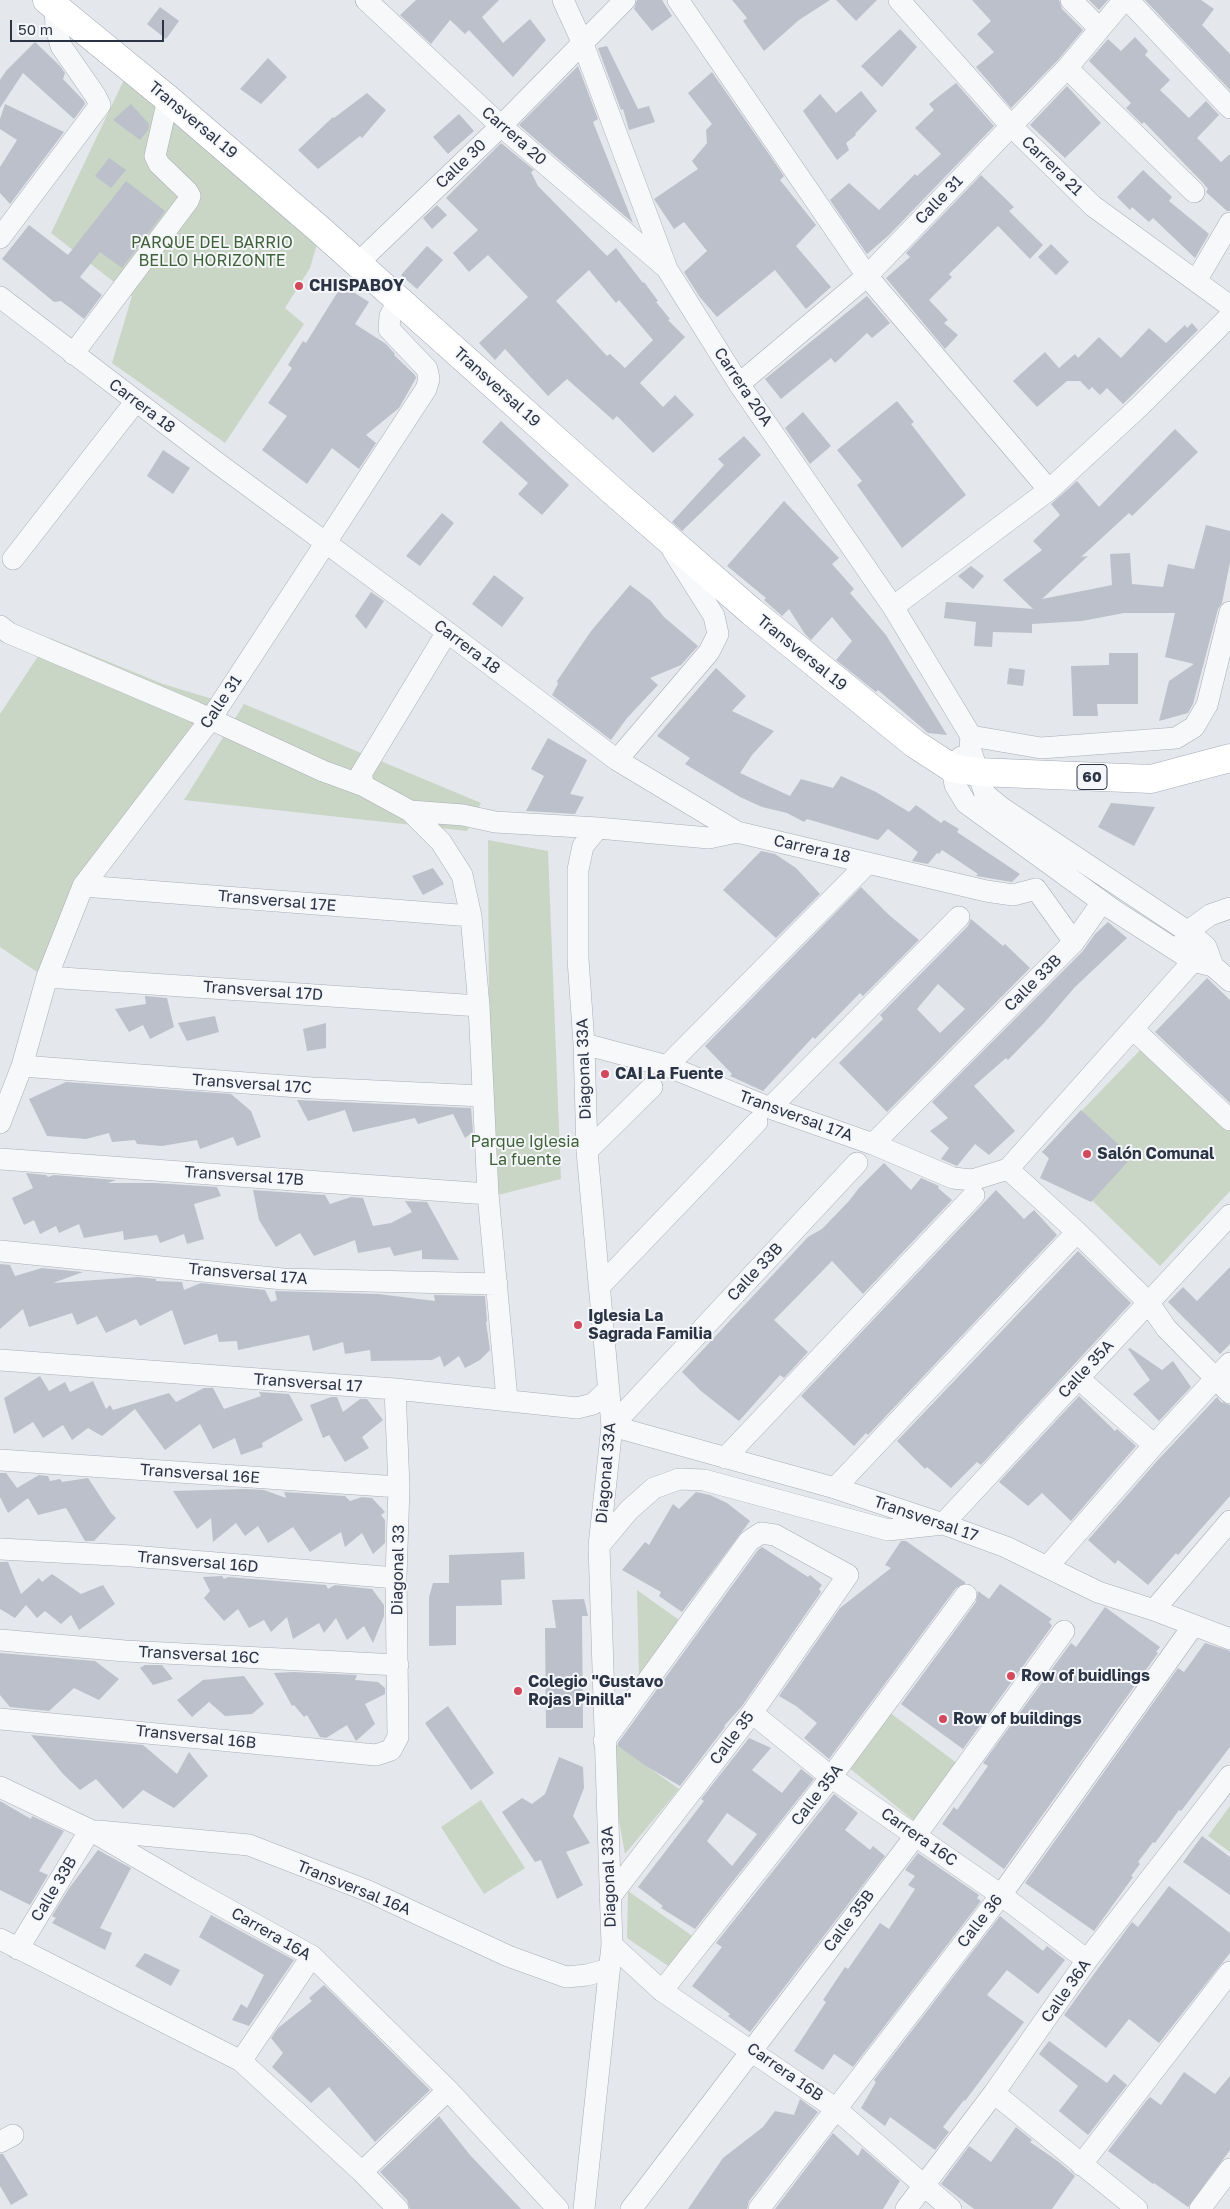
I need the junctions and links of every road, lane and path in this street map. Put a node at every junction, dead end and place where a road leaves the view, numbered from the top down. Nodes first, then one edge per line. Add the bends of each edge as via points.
1 (366, 0) edge
2 (548, 0) edge
3 (625, 0) edge
4 (678, 0) edge
5 (899, 0) edge
6 (1071, 0) edge
7 (1126, 0) edge
8 (51, 4) edge
9 (566, 6) edge
10 (1099, 28) junction
11 (583, 44) junction
12 (1067, 68) junction
13 (168, 99) junction
14 (1230, 108) edge
15 (501, 126) junction
16 (1010, 126) junction
17 (1194, 192) dead end
18 (1230, 223) edge
19 (0, 238) edge
20 (358, 263) junction
21 (666, 268) junction
22 (867, 276) junction
23 (1196, 281) junction
24 (0, 296) edge
25 (399, 300) junction
26 (1230, 306) edge
27 (1230, 316) edge
28 (73, 354) junction
29 (739, 384) junction
30 (136, 401) junction
31 (1048, 490) junction
32 (663, 536) junction
33 (326, 543) junction
34 (13, 559) dead end
35 (893, 607) junction
36 (1230, 612) edge
37 (0, 626) edge
38 (447, 632) junction
39 (210, 720) junction
40 (968, 756) junction
41 (1230, 758) edge
42 (617, 760) junction
43 (362, 780) junction
44 (410, 812) junction
45 (598, 828) junction
46 (737, 832) junction
47 (868, 862) junction
48 (1053, 866) junction
49 (83, 886) junction
50 (1036, 889) junction
51 (1102, 902) junction
52 (1230, 908) edge
53 (471, 916) junction
54 (959, 916) dead end
55 (1074, 942) junction
56 (1196, 951) junction
57 (46, 978) junction
58 (1230, 981) edge
59 (479, 1006) junction
60 (1133, 1029) junction
61 (584, 1044) junction
62 (22, 1066) junction
63 (667, 1066) junction
64 (652, 1087) dead end
65 (482, 1096) junction
66 (764, 1115) junction
67 (1230, 1120) edge
68 (0, 1122) edge
69 (873, 1144) junction
70 (587, 1151) junction
71 (0, 1159) edge
72 (858, 1163) dead end
73 (1008, 1169) junction
74 (488, 1194) junction
75 (974, 1195) dead end
76 (1230, 1215) edge
77 (1077, 1232) junction
78 (0, 1251) edge
79 (497, 1284) junction
80 (600, 1286) junction
81 (1148, 1302) junction
82 (0, 1360) edge
83 (1078, 1378) junction
84 (1225, 1378) edge
85 (395, 1389) junction
86 (609, 1389) junction
87 (507, 1400) junction
88 (612, 1426) junction
89 (1154, 1445) junction
90 (725, 1458) junction
91 (0, 1460) edge
92 (399, 1487) junction
93 (835, 1488) junction
94 (1230, 1521) edge
95 (943, 1524) junction
96 (599, 1546) junction
97 (0, 1549) edge
98 (1048, 1566) junction
99 (396, 1578) junction
100 (966, 1595) dead end
101 (1154, 1610) junction
102 (1193, 1626) junction
103 (1064, 1631) dead end
104 (1230, 1639) edge
105 (0, 1640) edge
106 (398, 1665) junction
107 (752, 1713) junction
108 (0, 1718) edge
109 (604, 1741) junction
110 (391, 1750) joint
111 (1230, 1776) edge
112 (831, 1777) junction
113 (0, 1787) edge
114 (90, 1830) junction
115 (916, 1835) junction
116 (1001, 1895) junction
117 (610, 1897) junction
118 (9, 1944) edge
119 (612, 1945) junction
120 (312, 1956) junction
121 (1087, 1960) junction
122 (608, 1969) junction
123 (1230, 1972) edge
124 (662, 1991) junction
125 (752, 2049) junction
126 (241, 2061) junction
127 (448, 2090) junction
128 (994, 2093) junction
129 (835, 2108) junction
130 (1081, 2165) junction
131 (1230, 2169) edge
132 (362, 2172) junction
133 (924, 2187) junction
134 (398, 2209) edge
135 (558, 2209) edge
136 (584, 2209) edge
137 (631, 2209) edge
138 (759, 2209) edge
139 (906, 2209) edge
140 (951, 2209) edge
141 (1138, 2209) edge
142 (1200, 2209) edge

1 - 15 street, Carrera 20
2 - 9 street
3 - 11 street, Calle 30
4 - 22 street
5 - 16 street, Carrera 21
6 - 10 street
7 - 10 street, Calle 31
7 - 14 street
8 - 13 main road, Transversal 19
8 - 19 street via 61,46 100,105
9 - 11 street, Carrera 20A
10 - 12 street, Calle 31
11 - 15 street, Calle 30
11 - 21 street, Carrera 20A
12 - 16 street, Calle 31
12 - 17 street
13 - 20 main road, Transversal 19
13 - 28 street via 155,156 190,196 188,202
15 - 20 street, Calle 30
15 - 21 street, Carrera 20
16 - 22 street, Calle 31
16 - 23 street, Carrera 21 via 1093,206
18 - 23 street
20 - 25 main road, Transversal 19
21 - 29 street, Carrera 20A
22 - 29 street, Calle 31
22 - 31 street
23 - 26 street, Carrera 21
24 - 28 street, Carrera 18
25 - 32 main road, Transversal 19
25 - 33 street, Calle 31 via 390,316 389,329 427,369 426,389
27 - 31 street via 1140,406
28 - 30 street, Carrera 18
29 - 35 street, Carrera 20A
30 - 33 street, Carrera 18
30 - 34 street
31 - 35 street
32 - 40 main road, Transversal 19 via 915,744
32 - 42 street via 714,616 718,634 709,652
33 - 38 street, Carrera 18
33 - 39 street, Calle 31
35 - 40 street, Carrera 20A
36 - 40 street via 1207,706 1194,727 1176,738
37 - 39 street via 9,633
38 - 42 street, Carrera 18
38 - 43 street
39 - 43 street via 323,771
39 - 49 street, Calle 31
40 - 41 main road, 60 via 1151,779
40 - 48 street via 955,785 966,803
40 - 56 street via 985,794
42 - 46 street, Carrera 18
43 - 44 street
44 - 45 street via 462,815 496,822
44 - 53 street via 441,842 462,875
45 - 46 street via 709,838
45 - 61 street, Diagonal 33A via 583,846 578,870 578,958
46 - 47 street, Carrera 18
47 - 50 street, Carrera 18 via 986,891 1013,895
47 - 63 street
48 - 50 street
48 - 51 street
49 - 53 street, Transversal 17E
49 - 57 street, Calle 31
50 - 55 street
51 - 55 street, Calle 33B
51 - 56 street
52 - 56 street via 1210,914 1195,926
53 - 59 street
54 - 66 street
55 - 69 street, Calle 33B
56 - 58 street
56 - 60 street
57 - 59 street, Transversal 17D
57 - 62 street, Calle 31
59 - 65 street
60 - 67 street
60 - 73 street
61 - 63 street, Transversal 17A
61 - 70 street, Diagonal 33A
62 - 65 street, Transversal 17C via 312,1088
62 - 68 street, Calle 31
63 - 66 street, Transversal 17A
64 - 70 street
65 - 74 street
66 - 69 street, Transversal 17A
66 - 80 street
69 - 73 street, Transversal 17A via 953,1178 972,1180
70 - 80 street, Diagonal 33A
71 - 74 street, Transversal 17B
72 - 88 street, Calle 33B
73 - 77 street
74 - 79 street
75 - 90 street
76 - 81 street, Calle 35A
77 - 81 street
77 - 93 street
78 - 79 street, Transversal 17A via 282,1279
79 - 87 street
80 - 86 street, Diagonal 33A
81 - 83 street, Calle 35A
81 - 84 street via 1166,1328
82 - 85 street, Transversal 17
83 - 89 street
83 - 95 street, Calle 35A
84 - 89 street
85 - 87 street, Transversal 17
85 - 92 street, Diagonal 33
86 - 87 street, Transversal 17 via 593,1404 577,1408
86 - 88 street, Diagonal 33A
88 - 90 street, Transversal 17
88 - 96 street, Diagonal 33A
89 - 98 street
90 - 93 street, Transversal 17
91 - 92 street, Transversal 16E
92 - 99 street, Diagonal 33
93 - 95 street, Transversal 17
94 - 101 street
95 - 96 street via 888,1530 704,1480 679,1479 654,1488 629,1510
95 - 98 street, Transversal 17
96 - 109 street, Diagonal 33A
97 - 99 street, Transversal 16D via 132,1556
98 - 101 street, Transversal 17 via 1098,1592
99 - 106 street, Diagonal 33
100 - 112 street, Calle 35A
101 - 102 street, Transversal 17
102 - 104 street, Transversal 17
102 - 116 street, Calle 36
103 - 115 street, Calle 35B
105 - 106 street, Transversal 16C via 125,1651
106 - 110 street, Diagonal 33 via 398,1738
107 - 109 street, Calle 35 via 848,1575 775,1535 761,1533 749,1541
107 - 112 street, Carrera 16C
107 - 117 street, Calle 35
108 - 110 street, Transversal 16B via 376,1756
109 - 117 street, Diagonal 33A
111 - 121 street, Calle 36A
112 - 115 street, Carrera 16C
112 - 124 street, Calle 35A
113 - 114 street, Carrera 16A
114 - 118 street, Calle 33B
114 - 120 street, Carrera 16A
114 - 122 street, Transversal 16A via 249,1845 368,1891 508,1956 566,1977
115 - 116 street, Carrera 16C
115 - 125 street, Calle 35B
116 - 121 street, Carrera 16C
116 - 129 street, Calle 36
117 - 119 street, Diagonal 33A
118 - 126 street
119 - 122 street
119 - 124 street, Carrera 16B
120 - 126 street
120 - 127 street, Carrera 16A
121 - 128 street, Calle 36A
122 - 136 street
123 - 130 street
124 - 125 street, Carrera 16B
125 - 129 street, Carrera 16B
125 - 137 street, Calle 35B
126 - 132 street
127 - 132 street
127 - 135 street, Carrera 16A
128 - 130 street
128 - 133 street, Calle 36A
129 - 133 street, Carrera 16B
129 - 138 street, Calle 36
130 - 141 street
131 - 142 street
132 - 134 street
133 - 139 street, Calle 36A
133 - 140 street, Carrera 16B

